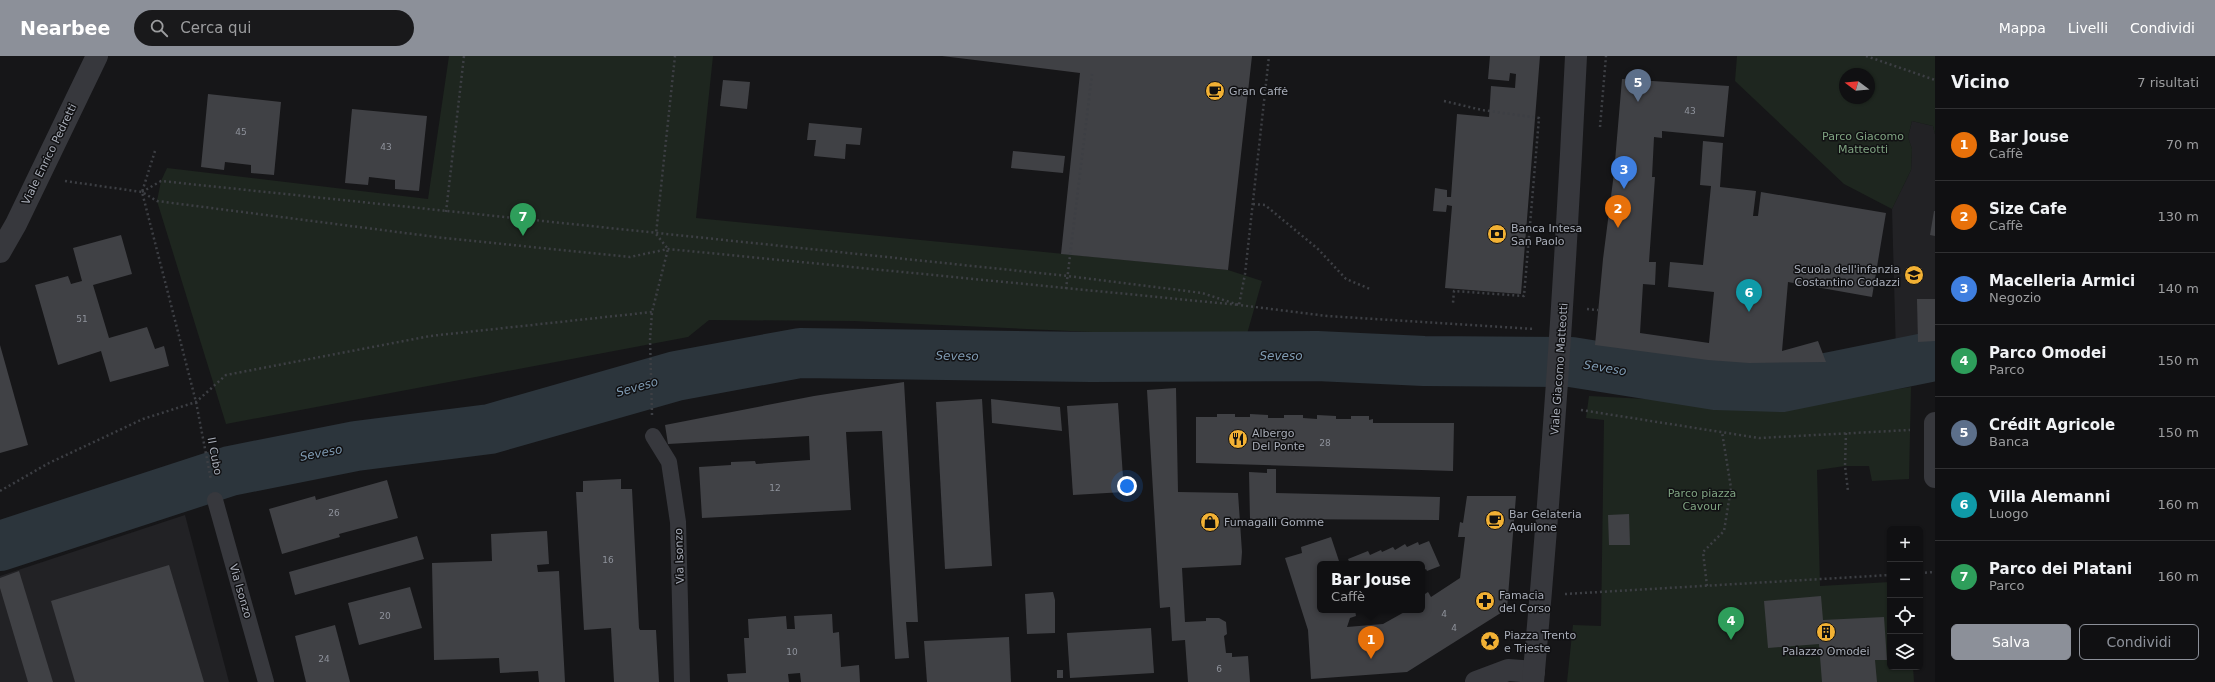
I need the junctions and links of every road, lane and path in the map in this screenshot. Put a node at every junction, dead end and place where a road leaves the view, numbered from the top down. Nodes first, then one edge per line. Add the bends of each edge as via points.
1 (97, 56) edge
2 (464, 56) edge
3 (675, 56) edge
4 (1269, 56) edge
5 (1576, 56) edge
6 (1866, 56) edge
7 (1092, 74) dead end
8 (1935, 80) edge
9 (1444, 101) dead end
10 (155, 151) dead end
11 (42, 171) junction
12 (142, 192) junction
13 (1253, 204) junction
14 (446, 212) junction
15 (656, 234) junction
16 (668, 249) junction
17 (0, 252) edge
18 (1068, 276) junction
19 (1066, 289) junction
20 (1370, 289) dead end
21 (1453, 303) dead end
22 (1239, 305) junction
23 (652, 312) junction
24 (1560, 340) junction
25 (196, 402) junction
26 (1556, 406) junction
27 (1935, 426) edge
28 (1722, 432) junction
29 (1846, 433) junction
30 (653, 436) joint
31 (1935, 477) edge
32 (0, 491) edge
33 (1848, 491) dead end
34 (215, 500) joint
35 (1935, 572) edge
36 (1923, 573) edge
37 (1887, 575) edge
38 (1707, 586) junction
39 (1541, 596) junction
40 (1533, 677) edge
41 (266, 682) edge
42 (682, 682) edge
43 (1476, 682) edge

1 - 11 street, Viale Enrico Pedretti
2 - 14 path
3 - 15 path
4 - 13 path
5 - 24 street, Viale Giacomo Matteotti
6 - 8 path
7 - 18 path
9 - 21 path via 1482,110 1538,118 1524,296 1454,291
10 - 12 path
11 - 12 path via 69,183
11 - 17 street, Viale Enrico Pedretti
12 - 14 path via 161,181
12 - 16 path via 157,201 444,238 630,257
12 - 25 path, Il Cubo
13 - 20 path via 1265,205 1318,249 1346,279
13 - 22 path
14 - 15 path
15 - 16 path
15 - 18 path
16 - 19 path
16 - 23 path
18 - 19 path
18 - 22 path via 1202,293
19 - 22 path
22 - 24 path
23 - 25 path via 430,336 226,375
23 - 30 path via 650,339
24 - 26 street, Viale Giacomo Matteotti
25 - 32 path via 143,419 49,463
25 - 34 path, Il Cubo
26 - 28 path
26 - 39 street, Viale Giacomo Matteotti
27 - 29 path
27 - 31 street
28 - 29 path via 1759,438
28 - 38 path via 1731,488 1724,531 1703,552
29 - 33 path via 1845,466
30 - 42 lane, Via Isonzo via 669,462 678,522
34 - 41 lane, Via Isonzo
35 - 36 path
37 - 38 path
38 - 39 path
39 - 40 street, Viale Giacomo Matteotti
40 - 43 street via 1508,670

